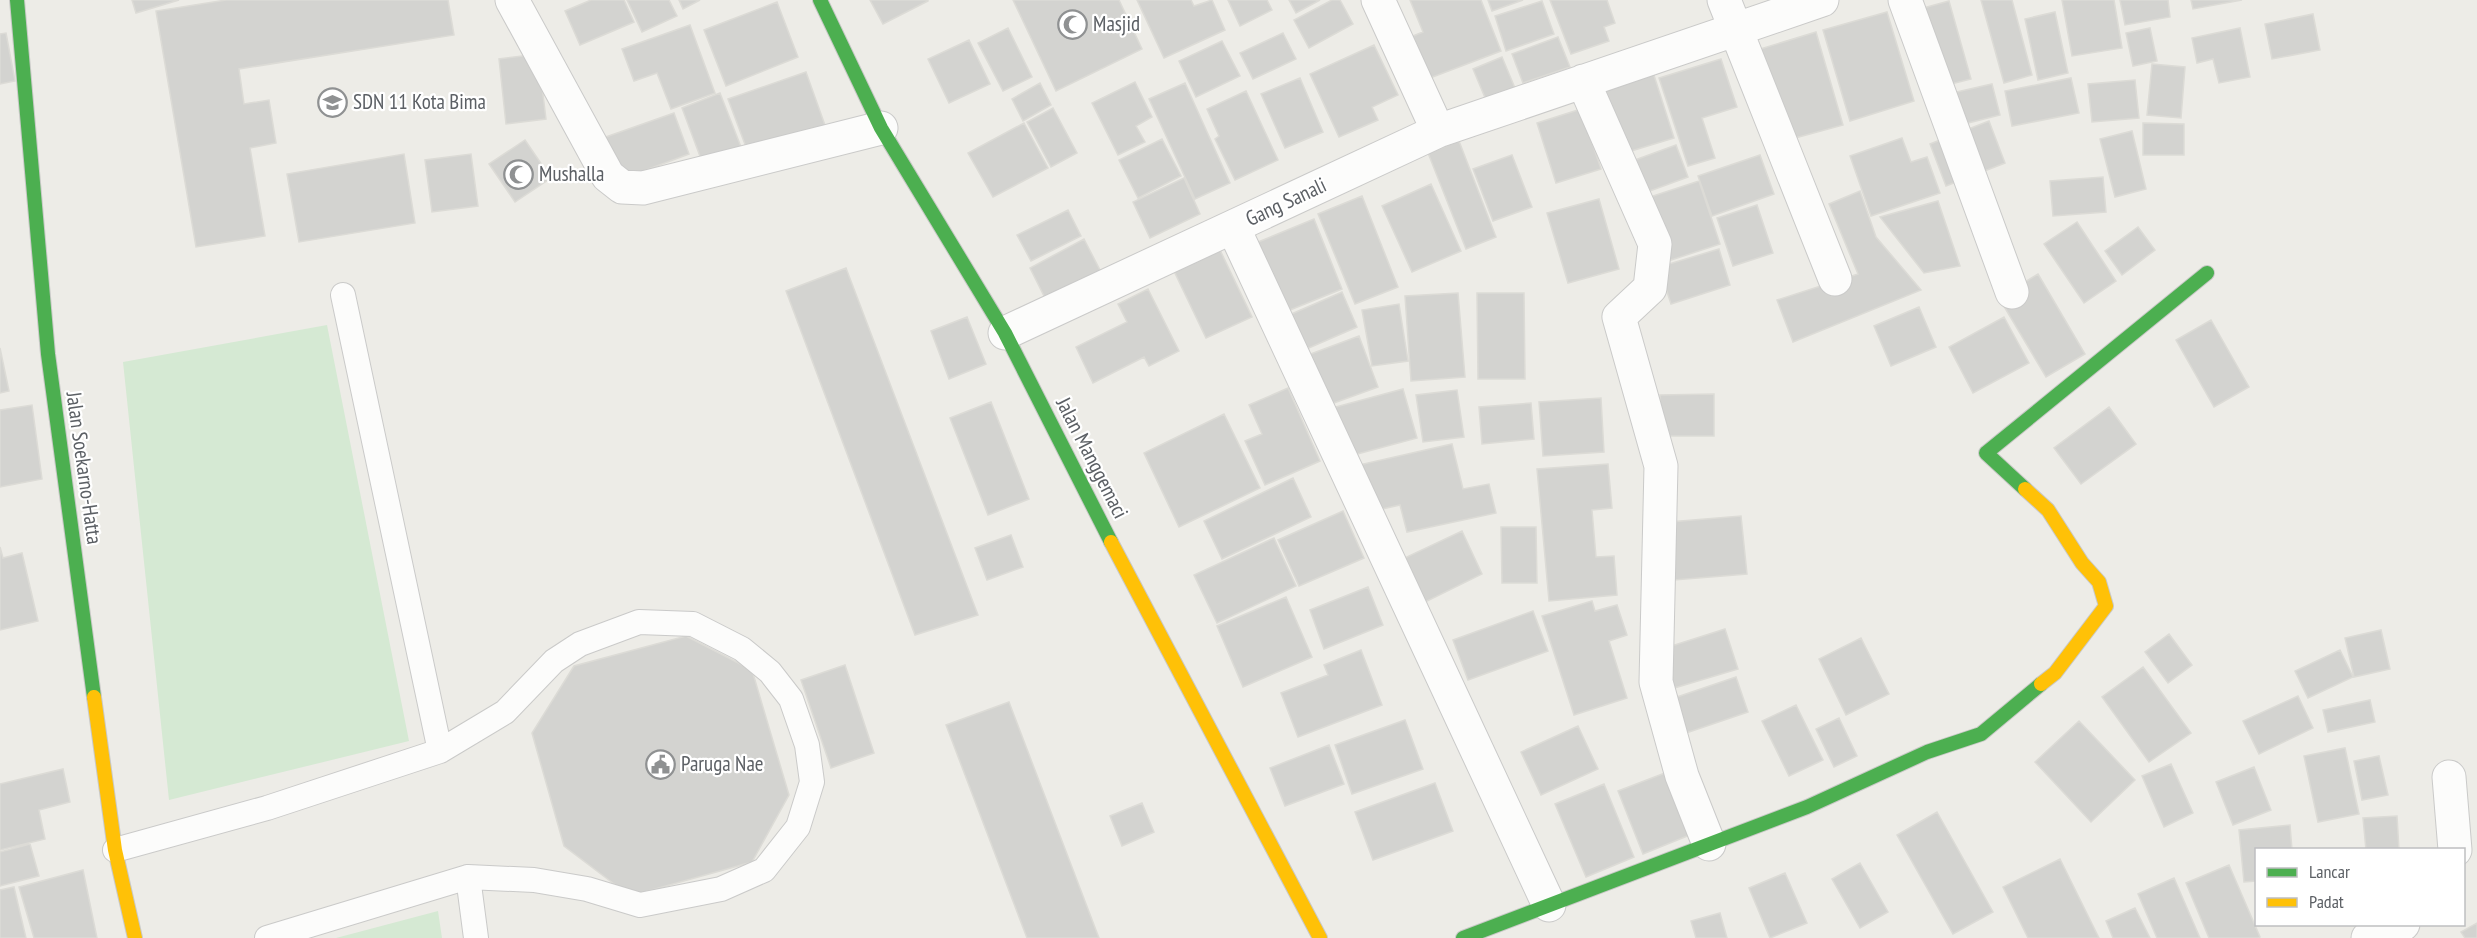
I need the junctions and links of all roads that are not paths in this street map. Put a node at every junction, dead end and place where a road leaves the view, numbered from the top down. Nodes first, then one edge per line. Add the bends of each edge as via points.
1 (17, 0) edge
2 (512, 0) edge
3 (820, 0) edge
4 (1378, 0) edge
5 (1822, 0) edge
6 (1905, 0) edge
7 (1729, 15) edge
8 (1583, 81) junction
9 (881, 128) junction
10 (1438, 131) junction
11 (1233, 226) junction
12 (2207, 273) dead end
13 (1836, 279) dead end
14 (2012, 292) dead end
15 (343, 295) dead end
16 (1005, 333) junction
17 (440, 751) junction
18 (2449, 777) dead end
19 (1709, 844) junction
20 (2456, 848) edge
21 (115, 850) junction
22 (468, 877) junction
23 (1549, 905) junction
24 (2398, 926) edge
25 (135, 938) edge
26 (267, 938) edge
27 (476, 938) edge
28 (1320, 938) edge
29 (1463, 938) edge
30 (2368, 938) edge

1 - 21 main road, Jalan Soekarno-Hatta via 48,354
2 - 9 street via 608,176 622,187 643,188
3 - 9 main road, Jalan Manggemaci
4 - 10 street
5 - 7 street, Gang Sanali
6 - 14 street
7 - 8 street, Gang Sanali
7 - 13 street
8 - 10 street, Gang Sanali
8 - 19 street via 1655,244 1650,288 1619,318 1661,466 1656,682 1682,776
9 - 16 main road, Jalan Manggemaci
10 - 11 street, Gang Sanali
11 - 16 street, Gang Sanali
11 - 23 street
12 - 19 main road via 1986,453 2048,510 2082,563 2100,582 2106,606 2072,654 1981,734 1928,752 1807,807
15 - 17 lane
16 - 28 main road, Jalan Manggemaci
17 - 21 lane via 267,808
17 - 22 lane via 505,712 562,655 580,644 639,622 693,624 742,649 770,672 791,699 807,745 812,782 798,827 764,870 721,889 640,905 587,889 534,880
18 - 20 street
19 - 23 main road
21 - 25 main road, Jalan Soekarno-Hatta
22 - 26 lane
22 - 27 lane
23 - 29 main road
24 - 30 street

